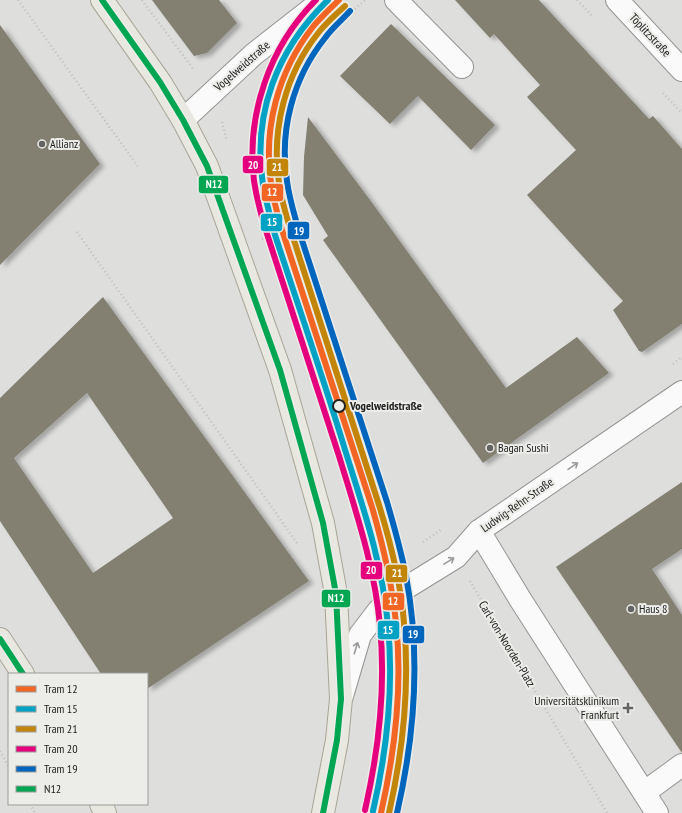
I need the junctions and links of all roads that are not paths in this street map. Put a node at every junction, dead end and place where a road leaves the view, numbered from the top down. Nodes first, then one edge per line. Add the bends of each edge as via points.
1 (102, 0) edge
2 (323, 0) edge
3 (396, 0) edge
4 (617, 0) edge
5 (462, 67) dead end
6 (682, 70) edge
7 (183, 120) junction
8 (682, 392) edge
9 (479, 531) junction
10 (0, 639) edge
11 (22, 673) edge
12 (341, 699) junction
13 (682, 765) edge
14 (645, 792) junction
15 (323, 813) edge
16 (657, 813) edge

1 - 7 main road via 160,82
2 - 7 street, Vogelweidstraße via 254,54
3 - 5 street
4 - 6 street, Töplitzstraße
7 - 12 main road via 207,166 280,370 323,523 336,594
9 -> 8 street, Ludwig-Rehn-Straße
12 -> 9 street, Ludwig-Rehn-Straße via 360,635 379,610 409,586 456,557
9 - 14 street
10 - 11 main road
12 - 15 main road via 337,740
13 - 14 street
14 - 16 street

